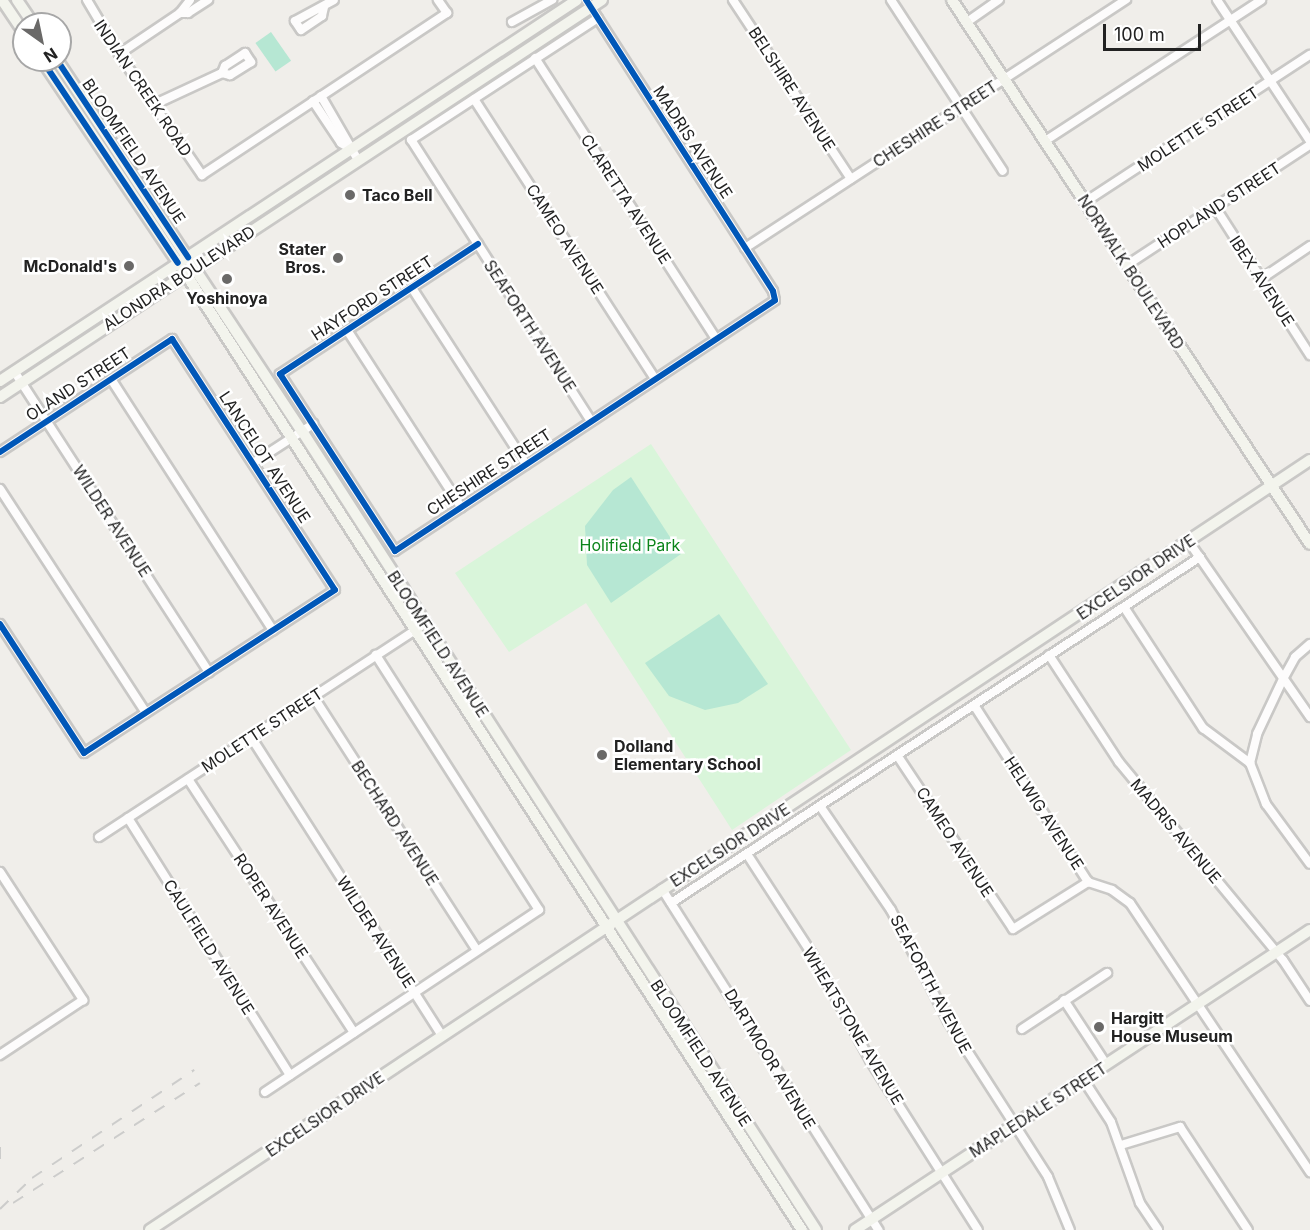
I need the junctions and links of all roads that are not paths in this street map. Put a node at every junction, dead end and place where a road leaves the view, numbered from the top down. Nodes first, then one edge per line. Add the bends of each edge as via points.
1 (2, 0) edge
2 (87, 0) edge
3 (190, 0) edge
4 (208, 0) edge
5 (334, 0) edge
6 (438, 0) edge
7 (552, 0) edge
8 (577, 0) edge
9 (602, 0) edge
10 (733, 0) edge
11 (891, 0) edge
12 (952, 0) edge
13 (999, 0) edge
14 (1126, 0) edge
15 (1217, 0) edge
16 (1261, 0) edge
17 (589, 4) edge
18 (324, 7) dead end
19 (180, 13) junction
20 (12, 15) edge
21 (598, 18) junction
22 (1230, 20) junction
23 (512, 22) dead end
24 (967, 22) junction
25 (119, 54) junction
26 (1310, 55) edge
27 (535, 58) junction
28 (50, 72) edge
29 (65, 72) edge
30 (222, 73) dead end
31 (1004, 79) junction
32 (1271, 81) junction
33 (317, 99) junction
34 (474, 99) junction
35 (153, 105) junction
36 (961, 107) junction
37 (1045, 141) junction
38 (1310, 143) edge
39 (351, 149) junction
40 (358, 160) junction
41 (1003, 171) dead end
42 (851, 179) junction
43 (282, 194) junction
44 (1085, 202) junction
45 (290, 205) junction
46 (1215, 207) junction
47 (478, 244) junction
48 (1310, 246) edge
49 (745, 248) junction
50 (188, 256) junction
51 (178, 263) junction
52 (1127, 265) junction
53 (195, 267) junction
54 (185, 274) junction
55 (1261, 279) junction
56 (412, 288) junction
57 (775, 300) joint
58 (347, 330) junction
59 (172, 339) joint
60 (716, 339) junction
61 (245, 344) junction
62 (235, 351) junction
63 (1309, 351) edge
64 (14, 371) junction
65 (280, 374) joint
66 (111, 379) junction
67 (655, 379) junction
68 (0, 381) edge
69 (21, 382) junction
70 (0, 397) edge
71 (47, 421) junction
72 (591, 421) junction
73 (312, 424) junction
74 (302, 431) junction
75 (290, 438) junction
76 (0, 452) edge
77 (1310, 460) edge
78 (252, 463) junction
79 (526, 464) junction
80 (1273, 486) junction
81 (0, 489) edge
82 (461, 507) junction
83 (1189, 542) junction
84 (1310, 544) edge
85 (1200, 557) junction
86 (1124, 607) junction
87 (0, 624) edge
88 (425, 624) junction
89 (273, 630) junction
90 (414, 631) junction
91 (1310, 644) edge
92 (376, 655) junction
93 (1049, 655) junction
94 (209, 672) junction
95 (1283, 679) junction
96 (313, 696) junction
97 (974, 705) junction
98 (146, 713) junction
99 (1310, 717) edge
100 (251, 737) junction
101 (897, 755) junction
102 (1250, 763) junction
103 (188, 779) junction
104 (820, 806) junction
105 (128, 818) junction
106 (99, 837) dead end
107 (747, 854) junction
108 (1310, 864) edge
109 (0, 872) edge
110 (1088, 882) junction
111 (662, 890) junction
112 (671, 903) junction
113 (611, 923) junction
114 (1310, 930) edge
115 (477, 950) junction
116 (1276, 952) junction
117 (1107, 973) dead end
118 (415, 993) junction
119 (1064, 1000) junction
120 (1310, 1001) edge
121 (1197, 1004) junction
122 (1022, 1029) dead end
123 (354, 1033) junction
124 (442, 1036) junction
125 (0, 1055) edge
126 (1106, 1064) junction
127 (290, 1076) junction
128 (1083, 1079) junction
129 (265, 1092) dead end
130 (1015, 1125) junction
131 (1121, 1145) junction
132 (943, 1172) junction
133 (1310, 1172) edge
134 (800, 1205) junction
135 (794, 1219) junction
136 (809, 1220) junction
137 (871, 1220) junction
138 (150, 1230) edge
139 (801, 1230) edge
140 (816, 1230) edge
141 (855, 1230) edge
142 (878, 1230) edge
143 (978, 1230) edge
144 (1070, 1230) edge
145 (1158, 1230) edge
146 (1248, 1230) edge

1 - 20 main road
2 - 25 street, INDIAN CREEK ROAD
3 - 19 street
4 - 19 street via 188,13
5 - 18 street
6 - 33 street via 447,14
7 - 23 street
8 - 39 main road, ALONDRA BOULEVARD
9 - 17 main road, ALONDRA BOULEVARD
10 - 42 street, BELSHIRE AVENUE
11 - 36 street
12 - 24 main road, NORWALK BOULEVARD
13 - 24 street
14 - 31 street, CHESHIRE STREET
15 - 22 street
16 - 22 street
17 - 21 street, MADRIS AVENUE
17 - 40 main road, ALONDRA BOULEVARD
19 - 25 street
21 - 27 street
21 - 49 street, MADRIS AVENUE
22 - 32 street
22 - 37 street
24 - 31 main road, NORWALK BOULEVARD
25 - 35 street, INDIAN CREEK ROAD
26 - 32 street, MOLETTE STREET
27 - 34 street
27 - 60 street, CLARETTA AVENUE
28 - 51 main road, BLOOMFIELD AVENUE
29 - 50 main road, BLOOMFIELD AVENUE
30 - 35 street
31 - 36 street, CHESHIRE STREET
31 - 37 main road, NORWALK BOULEVARD
32 - 38 street
32 - 44 street, MOLETTE STREET
33 - 35 street, INDIAN CREEK ROAD via 202,175
33 - 39 street via 341,143
34 - 47 street, SEAFORTH AVENUE via 411,140
34 - 67 street, CAMEO AVENUE
36 - 41 street
36 - 42 street, CHESHIRE STREET
37 - 44 main road, NORWALK BOULEVARD
38 - 46 street, HOPLAND STREET
39 - 40 street
39 - 43 main road, ALONDRA BOULEVARD
40 - 45 main road, ALONDRA BOULEVARD
42 - 49 street, CHESHIRE STREET
43 - 45 main road
43 - 50 main road, ALONDRA BOULEVARD
44 - 52 main road, NORWALK BOULEVARD
45 - 53 main road, ALONDRA BOULEVARD
46 - 52 street, HOPLAND STREET
46 - 55 street, IBEX AVENUE
47 - 56 street, HAYFORD STREET
47 - 72 street, SEAFORTH AVENUE
48 - 55 street
49 - 57 street, MADRIS AVENUE
50 - 51 main road, ALONDRA BOULEVARD
50 - 53 main road, BLOOMFIELD AVENUE
51 - 54 main road, BLOOMFIELD AVENUE
51 - 64 main road, ALONDRA BOULEVARD
52 - 80 main road, NORWALK BOULEVARD
53 - 54 main road, ALONDRA BOULEVARD
53 - 61 main road, BLOOMFIELD AVENUE
54 - 62 main road, BLOOMFIELD AVENUE
54 - 69 main road, ALONDRA BOULEVARD
55 - 63 street, IBEX AVENUE
56 - 58 street, HAYFORD STREET
56 - 79 street
57 - 60 street, CHESHIRE STREET
58 - 65 street, HAYFORD STREET
58 - 82 street
59 - 66 street, OLAND STREET
59 - 78 street, LANCELOT AVENUE
60 - 67 street, CHESHIRE STREET
61 - 62 main road
61 - 74 main road, BLOOMFIELD AVENUE
62 - 75 main road, BLOOMFIELD AVENUE
64 - 68 main road, ALONDRA BOULEVARD
64 - 69 street, WILDER AVENUE
65 - 73 street, CHESHIRE STREET
66 - 71 street, OLAND STREET
66 - 89 street
67 - 72 street, CHESHIRE STREET
69 - 70 main road, ALONDRA BOULEVARD
69 - 71 street, WILDER AVENUE
71 - 76 street, OLAND STREET
71 - 94 street, WILDER AVENUE
72 - 79 street, CHESHIRE STREET
73 - 74 street
73 - 82 street, CHESHIRE STREET via 395,551
74 - 75 street
74 - 88 main road, BLOOMFIELD AVENUE
75 - 78 street
75 - 90 main road, BLOOMFIELD AVENUE
77 - 80 main road, EXCELSIOR DRIVE
78 - 89 street, LANCELOT AVENUE via 335,590
79 - 82 street, CHESHIRE STREET
80 - 83 main road, EXCELSIOR DRIVE
80 - 84 main road, NORWALK BOULEVARD
81 - 98 street
83 - 85 street
83 - 111 main road, EXCELSIOR DRIVE
85 - 86 street, EXCELSIOR DRIVE
85 - 95 street
86 - 93 street, EXCELSIOR DRIVE
86 - 102 street via 1203,728
87 - 98 street via 84,753
88 - 90 street, MOLETTE STREET
88 - 113 main road, BLOOMFIELD AVENUE
89 - 94 street
90 - 92 street, MOLETTE STREET
90 - 113 main road, BLOOMFIELD AVENUE
91 - 95 street via 1295,657
92 - 96 street, MOLETTE STREET
92 - 115 street via 539,910
93 - 97 street, EXCELSIOR DRIVE
93 - 116 street, MADRIS AVENUE via 1119,762
94 - 98 street
95 - 99 street
95 - 102 street via 1257,734
96 - 100 street, MOLETTE STREET
96 - 115 street, BECHARD AVENUE
97 - 101 street, EXCELSIOR DRIVE
97 - 110 street, HELWIG AVENUE
100 - 103 street, MOLETTE STREET
100 - 118 street, WILDER AVENUE
101 - 104 street, EXCELSIOR DRIVE
101 - 110 street, CAMEO AVENUE via 1013,930
102 - 108 street via 1266,804
103 - 105 street, MOLETTE STREET
103 - 123 street, ROPER AVENUE
104 - 107 street, EXCELSIOR DRIVE
104 - 130 street, SEAFORTH AVENUE via 891,910 948,1021
105 - 106 street, MOLETTE STREET
105 - 127 street, CAULFIELD AVENUE
107 - 112 street, EXCELSIOR DRIVE
107 - 132 street, WHEATSTONE AVENUE via 812,954 870,1060
109 - 125 street via 83,1000
110 - 121 street, HELWIG AVENUE via 1112,890 1130,903
111 - 112 street, DARTMOOR AVENUE
111 - 113 main road, EXCELSIOR DRIVE
112 - 137 street, DARTMOOR AVENUE
113 - 124 main road, EXCELSIOR DRIVE
113 - 134 main road, BLOOMFIELD AVENUE
113 - 135 main road, BLOOMFIELD AVENUE
114 - 116 main road, MAPLEDALE STREET
115 - 118 street
116 - 120 street, MADRIS AVENUE
116 - 121 main road, MAPLEDALE STREET
117 - 119 street
118 - 123 street
118 - 124 street, WILDER AVENUE
119 - 122 street
119 - 126 street
121 - 126 main road, MAPLEDALE STREET
121 - 133 street, HELWIG AVENUE
123 - 127 street
124 - 138 main road, EXCELSIOR DRIVE
126 - 128 main road, MAPLEDALE STREET
127 - 129 street
128 - 130 main road, MAPLEDALE STREET
128 - 131 street
130 - 132 main road, MAPLEDALE STREET
130 - 144 street, SEAFORTH AVENUE via 1048,1177
131 - 145 street via 1140,1203
131 - 146 street via 1180,1126
132 - 137 main road, MAPLEDALE STREET
132 - 143 street, WHEATSTONE AVENUE
134 - 135 main road
134 - 136 main road, BLOOMFIELD AVENUE
135 - 136 main road
135 - 139 main road, BLOOMFIELD AVENUE
136 - 140 main road, BLOOMFIELD AVENUE
137 - 141 main road, MAPLEDALE STREET
137 - 142 street, DARTMOOR AVENUE

